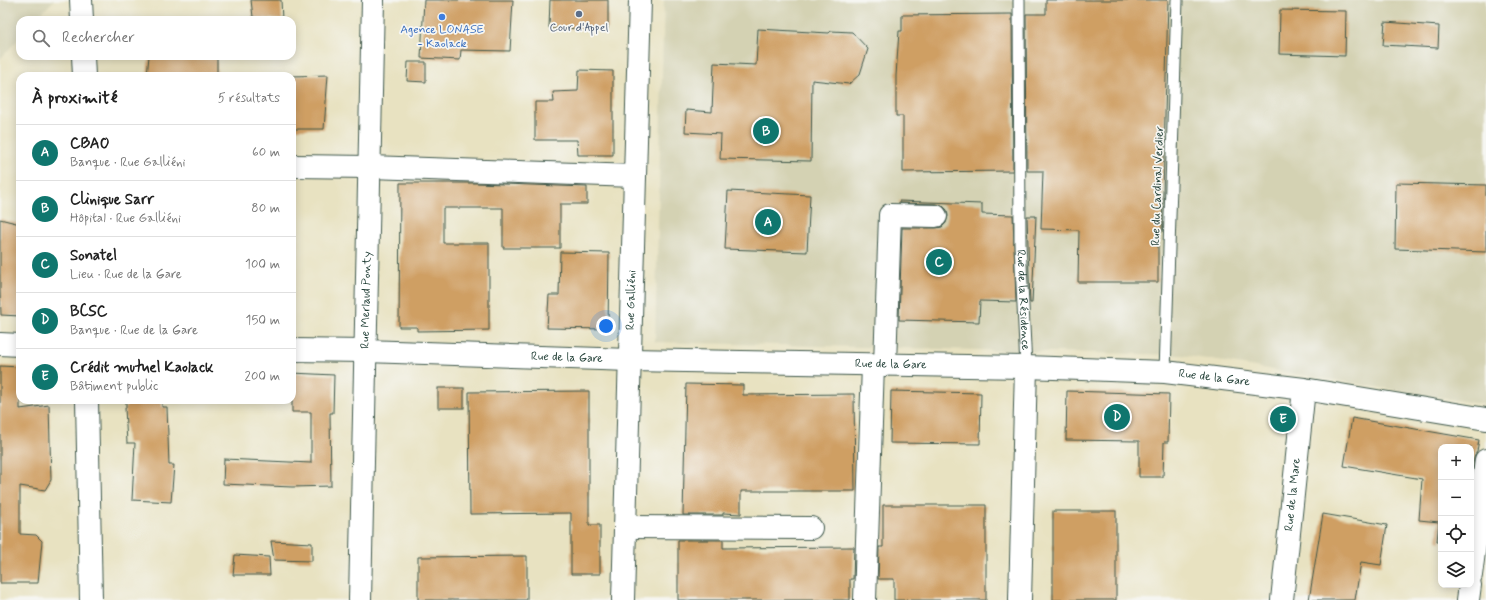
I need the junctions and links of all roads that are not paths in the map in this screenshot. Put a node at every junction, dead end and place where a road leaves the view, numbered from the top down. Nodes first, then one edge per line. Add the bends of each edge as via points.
1 (81, 0) edge
2 (374, 0) edge
3 (640, 0) edge
4 (1019, 0) edge
5 (1177, 0) edge
6 (82, 16) edge
7 (83, 60) edge
8 (84, 72) edge
9 (296, 166) edge
10 (370, 167) junction
11 (635, 176) junction
12 (936, 216) dead end
13 (0, 344) edge
14 (16, 346) edge
15 (296, 350) edge
16 (365, 351) junction
17 (630, 360) junction
18 (879, 365) junction
19 (1026, 367) junction
20 (1165, 372) junction
21 (1304, 389) junction
22 (87, 404) edge
23 (1486, 419) edge
24 (1486, 460) edge
25 (625, 527) junction
26 (811, 528) dead end
27 (1474, 552) edge
28 (1470, 588) edge
29 (91, 600) edge
30 (360, 600) edge
31 (623, 600) edge
32 (865, 600) edge
33 (1020, 600) edge
34 (1282, 600) edge
35 (1468, 600) edge

1 - 6 street
2 - 10 street, Rue Merlaud Ponty
3 - 11 street, Rue Galliéni
4 - 19 lane, Rue de la Résidence via 1020,244
5 - 20 lane, Rue du Cardinal Verdier
7 - 8 street
9 - 10 street
10 - 11 street
10 - 16 street, Rue Merlaud Ponty
11 - 17 street, Rue Galliéni
12 - 18 street via 890,215
13 - 14 street
15 - 16 street, Rue de la Gare
16 - 17 street, Rue de la Gare
16 - 30 street, Rue Merlaud Ponty
17 - 18 street, Rue de la Gare
17 - 25 street, Rue Galliéni
18 - 19 street, Rue de la Gare
18 - 32 street
19 - 20 street, Rue de la Gare
19 - 33 street, Rue de la Résidence
20 - 21 street, Rue de la Gare
21 - 23 street, Rue de la Gare
21 - 34 street, Rue de la Mare
22 - 29 street
24 - 27 street
25 - 26 street
25 - 31 street, Rue Galliéni
28 - 35 street

